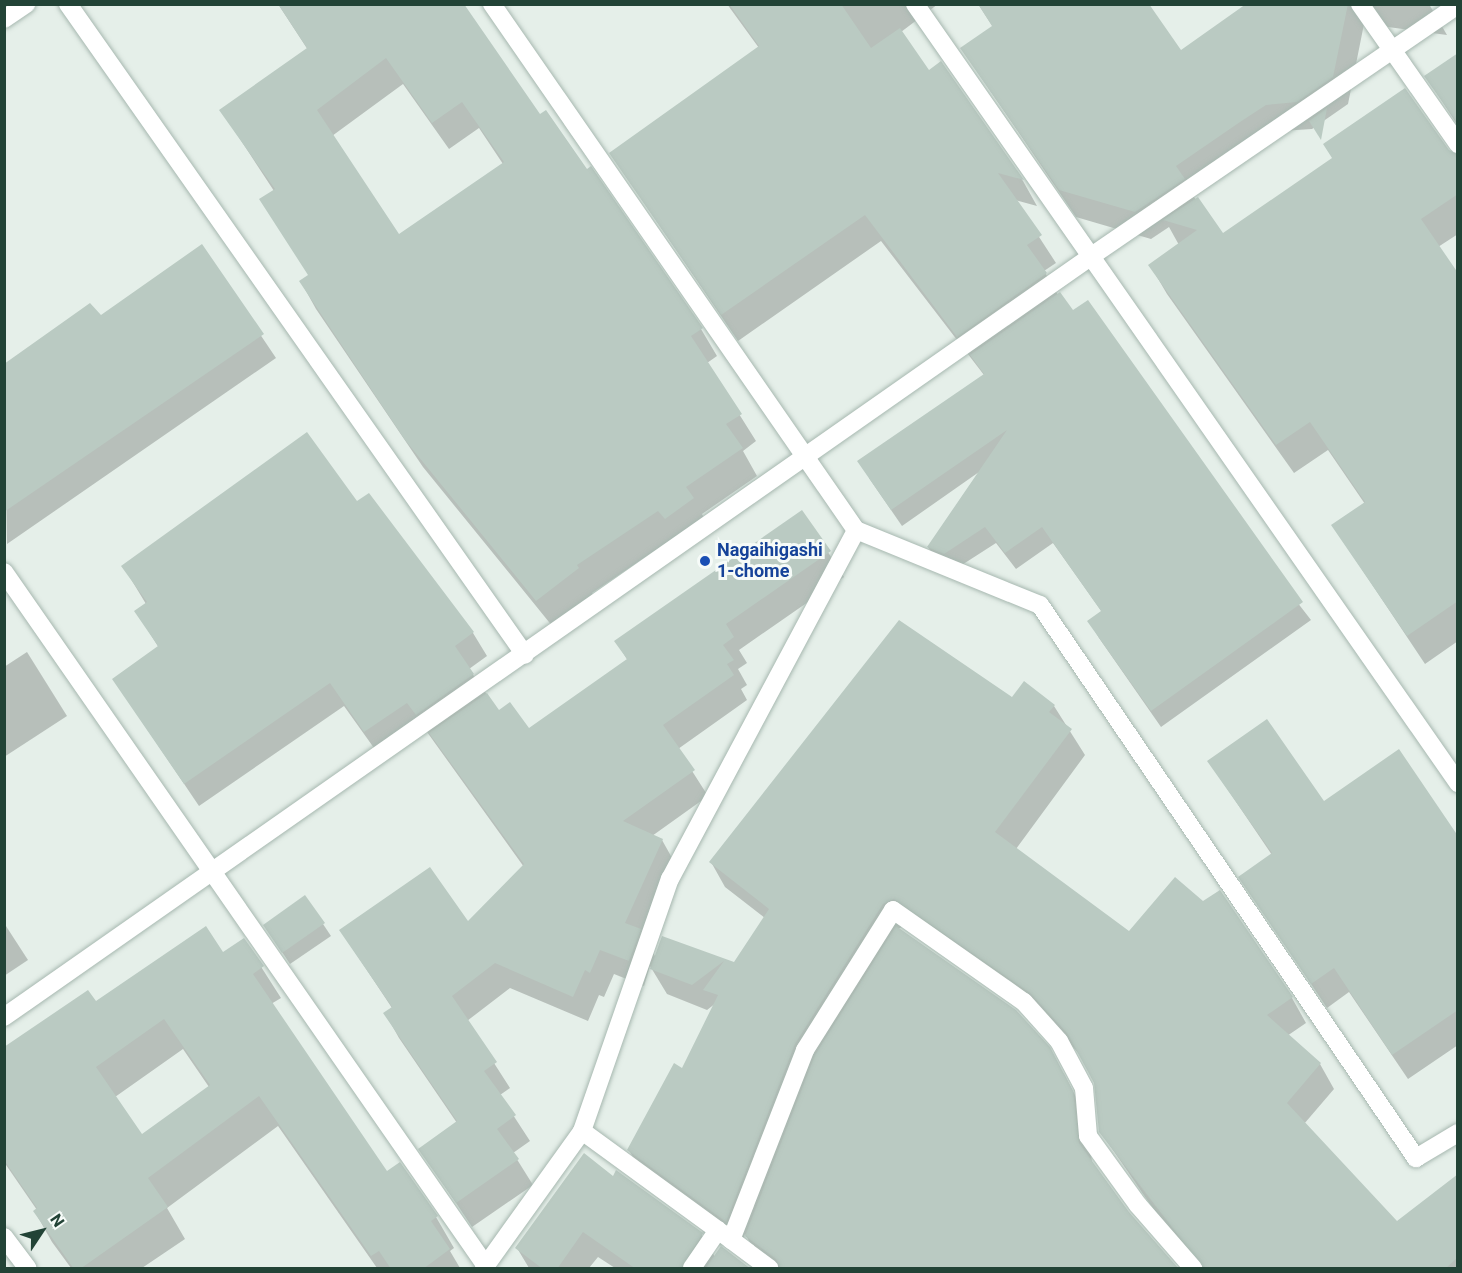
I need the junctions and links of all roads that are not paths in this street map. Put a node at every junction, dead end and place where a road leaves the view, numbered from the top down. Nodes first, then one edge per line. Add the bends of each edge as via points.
1 (26, 4) edge
2 (68, 4) edge
3 (492, 4) edge
4 (915, 4) edge
5 (1359, 4) edge
6 (1458, 5) edge
7 (4, 19) edge
8 (1392, 51) junction
9 (1458, 144) edge
10 (1090, 257) junction
11 (807, 458) junction
12 (856, 530) junction
13 (4, 572) edge
14 (525, 656) junction
15 (1458, 783) edge
16 (213, 871) junction
17 (4, 1017) edge
18 (582, 1131) junction
19 (1458, 1133) edge
20 (724, 1235) junction
21 (4, 1237) edge
22 (485, 1267) edge
23 (27, 1269) edge
24 (692, 1269) edge
25 (769, 1269) edge
26 (1193, 1269) edge

1 - 7 street
2 - 14 street
3 - 11 street
4 - 10 street
5 - 8 street
6 - 8 street
8 - 9 street
8 - 10 street
10 - 11 street
10 - 15 street
11 - 12 street
11 - 14 street
12 - 18 street via 670,879
12 - 19 street via 1040,605 1416,1158
13 - 16 street
14 - 16 street
16 - 17 street
16 - 22 street
18 - 20 street
18 - 22 street
20 - 24 street
20 - 25 street
20 - 26 street via 805,1050 893,910 1024,1002 1059,1041 1084,1088 1088,1136 1138,1205
21 - 23 street

